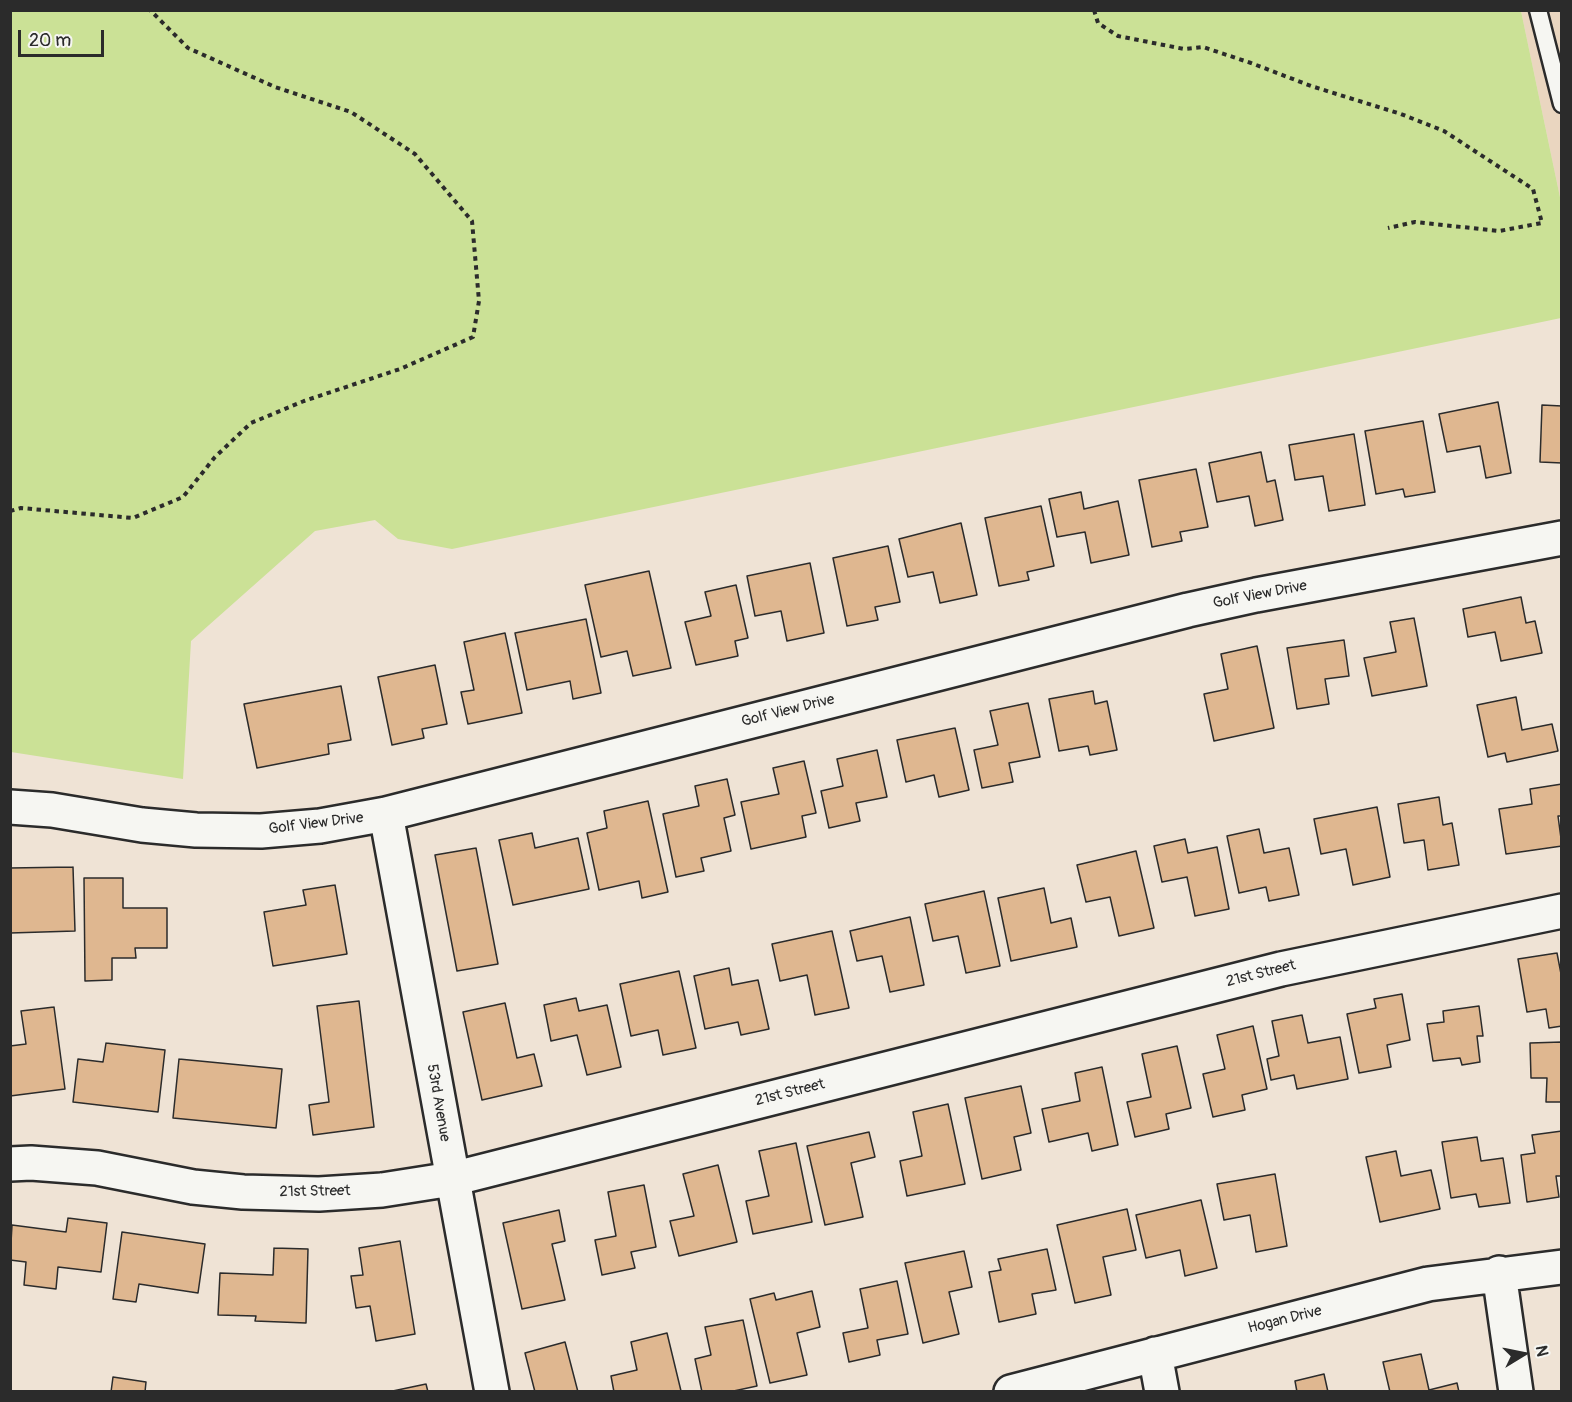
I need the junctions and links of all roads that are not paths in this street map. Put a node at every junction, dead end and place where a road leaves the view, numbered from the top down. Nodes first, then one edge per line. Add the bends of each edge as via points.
1 (1538, 10) edge
2 (1562, 104) edge
3 (1562, 538) edge
4 (10, 807) edge
5 (386, 814) junction
6 (1562, 911) edge
7 (10, 1164) edge
8 (452, 1179) junction
9 (1562, 1266) edge
10 (1499, 1273) junction
11 (1155, 1354) junction
12 (492, 1392) edge
13 (1011, 1392) edge
14 (1162, 1392) edge
15 (1516, 1392) edge

1 - 2 lane
3 - 5 street, Golf View Drive via 1188,610
4 - 5 street, Golf View Drive via 196,830 261,831
5 - 8 street, 53rd Avenue
6 - 8 street, 21st Street via 1281,969
7 - 8 street, 21st Street via 97,1168 193,1187 243,1192 329,1194
8 - 12 street, 53rd Avenue
9 - 10 street, Hogan Drive
10 - 11 street, Hogan Drive via 1428,1284
10 - 15 street
11 - 13 street, Hogan Drive
11 - 14 street

